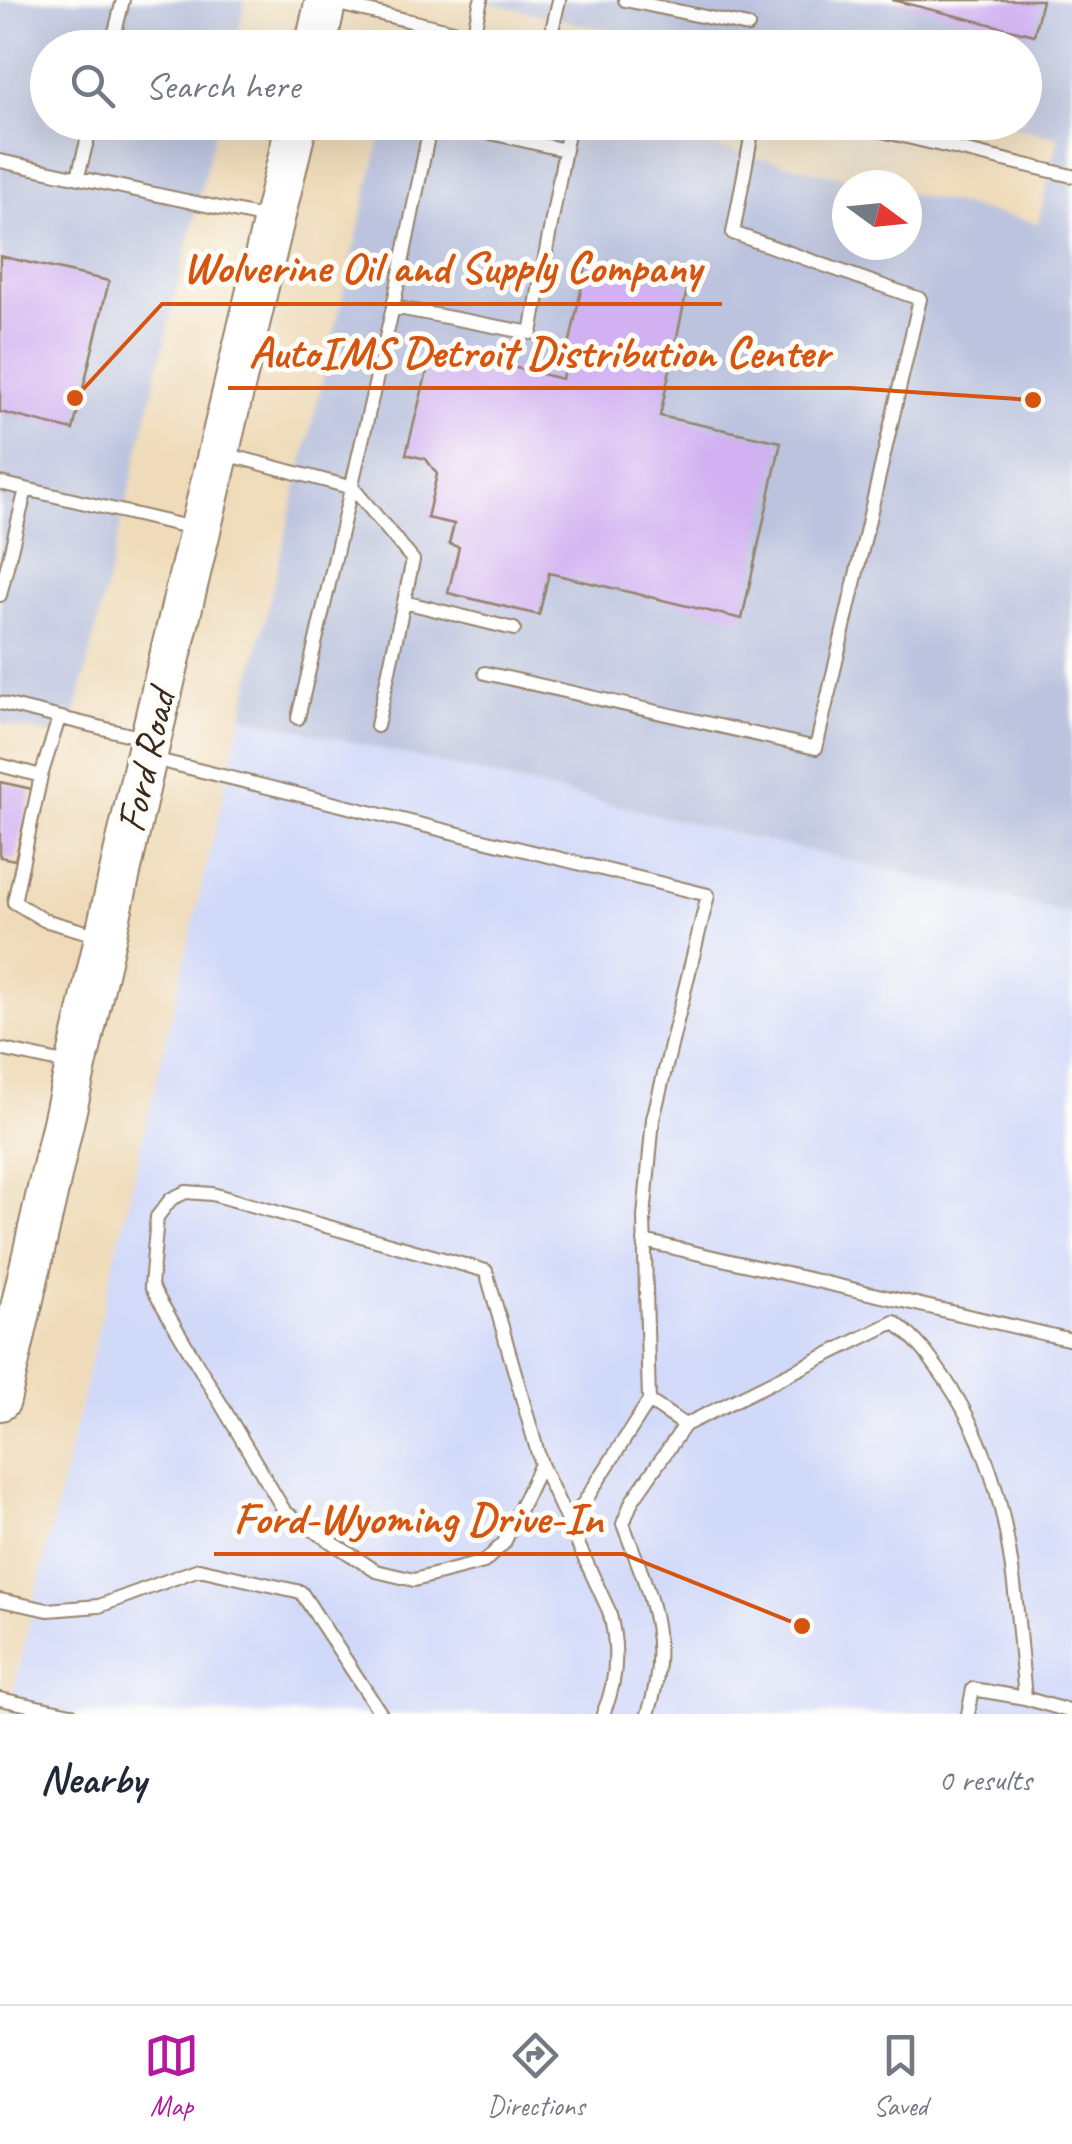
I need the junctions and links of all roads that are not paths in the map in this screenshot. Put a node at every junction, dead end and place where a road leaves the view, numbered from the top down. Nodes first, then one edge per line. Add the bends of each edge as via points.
1 (123, 0) edge
2 (481, 0) edge
3 (560, 0) edge
4 (624, 0) edge
5 (326, 1) edge
6 (748, 26) dead end
7 (116, 30) edge
8 (319, 30) edge
9 (455, 30) edge
10 (474, 30) edge
11 (552, 30) edge
12 (87, 140) edge
13 (293, 140) edge
14 (427, 140) edge
15 (521, 140) edge
16 (567, 140) edge
17 (751, 140) edge
18 (920, 140) edge
19 (565, 150) junction
20 (0, 161) edge
21 (78, 176) junction
22 (1072, 176) edge
23 (274, 219) junction
24 (393, 307) junction
25 (218, 452) junction
26 (0, 482) edge
27 (26, 488) junction
28 (353, 488) junction
29 (200, 530) junction
30 (0, 596) edge
31 (404, 602) junction
32 (514, 628) dead end
33 (486, 673) dead end
34 (0, 703) edge
35 (59, 718) junction
36 (298, 718) dead end
37 (377, 726) dead end
38 (148, 749) junction
39 (0, 766) edge
40 (41, 776) junction
41 (0, 896) edge
42 (14, 902) junction
43 (105, 938) junction
44 (0, 1049) edge
45 (76, 1066) junction
46 (644, 1241) junction
47 (893, 1299) junction
48 (894, 1322) junction
49 (1072, 1340) edge
50 (0, 1400) edge
51 (649, 1401) junction
52 (684, 1424) junction
53 (541, 1464) junction
54 (569, 1526) junction
55 (0, 1600) edge
56 (1025, 1698) junction
57 (0, 1699) edge
58 (1072, 1712) edge
59 (71, 1714) edge
60 (381, 1714) edge
61 (603, 1714) edge
62 (648, 1714) edge
63 (968, 1714) edge

1 - 7 lane
2 - 10 lane
3 - 11 lane
4 - 6 lane
5 - 8 main road
5 - 9 lane
12 - 21 lane
13 - 23 main road, Ford Road
14 - 24 lane
15 - 19 lane
16 - 19 lane
17 - 33 lane via 733,234 920,299 816,748
18 - 22 lane
19 - 24 lane via 530,333
20 - 21 lane
21 - 23 lane
23 - 25 main road, Ford Road
24 - 28 lane
25 - 28 lane
25 - 29 main road, Ford Road
26 - 27 lane
27 - 29 lane
27 - 30 lane
28 - 31 lane via 413,560
28 - 36 lane
29 - 38 main road, Ford Road
31 - 32 lane
31 - 37 lane
34 - 35 lane
35 - 38 lane
35 - 40 lane
38 - 43 main road, Ford Road
38 - 46 lane via 708,895 653,1119
39 - 40 lane
40 - 42 lane
41 - 42 lane
42 - 43 lane via 44,920
43 - 45 main road, Ford Road
44 - 45 lane
45 - 50 main road, Ford Road
46 - 47 lane
46 - 51 lane
47 - 48 lane
47 - 49 lane
48 - 52 lane
48 - 56 lane via 918,1340 965,1409 989,1464 1010,1542
51 - 52 lane
51 - 54 lane
52 - 62 lane via 624,1524 657,1616 659,1682
53 - 53 lane via 486,1270 212,1194 170,1198 158,1217 150,1286 285,1512 376,1572 414,1580 484,1562 504,1543
53 - 54 lane
54 - 61 lane via 616,1637 612,1694
55 - 60 lane via 48,1610 99,1606 199,1569 301,1592
56 - 58 lane
56 - 63 lane via 973,1689
57 - 59 lane

